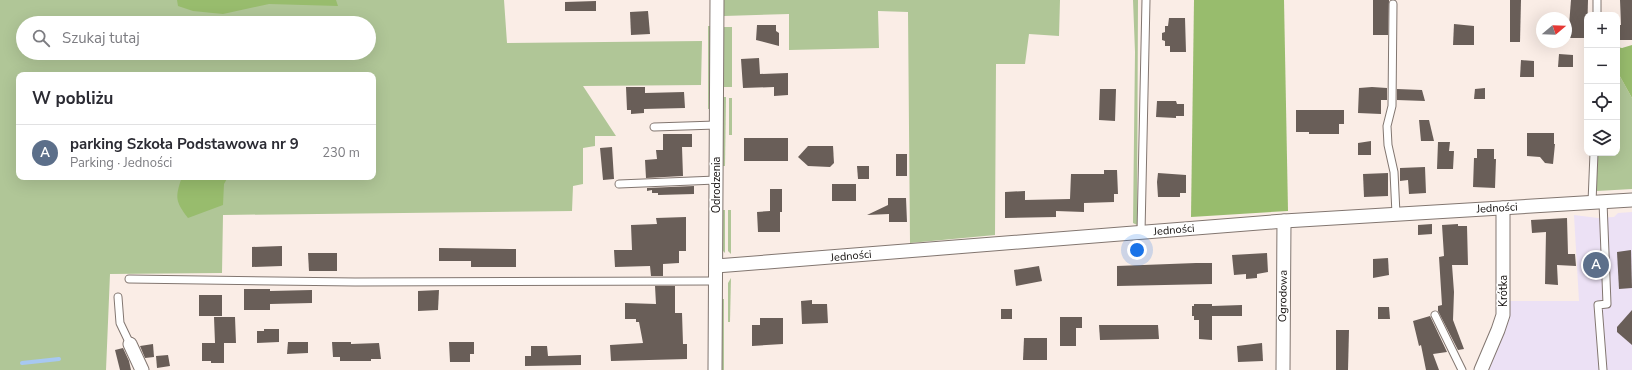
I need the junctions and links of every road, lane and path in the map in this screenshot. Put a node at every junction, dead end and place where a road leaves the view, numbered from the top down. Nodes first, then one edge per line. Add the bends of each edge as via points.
1 (717, 0) edge
2 (1146, 0) edge
3 (1597, 0) edge
4 (1393, 4) dead end
5 (1597, 12) edge
6 (716, 125) junction
7 (654, 127) dead end
8 (1594, 156) edge
9 (716, 180) junction
10 (619, 184) dead end
11 (1632, 200) edge
12 (1598, 202) junction
13 (1503, 208) junction
14 (1396, 214) junction
15 (1284, 221) junction
16 (1141, 232) junction
17 (716, 266) junction
18 (128, 279) dead end
19 (716, 281) junction
20 (118, 297) dead end
21 (1435, 315) dead end
22 (130, 344) joint
23 (142, 370) edge
24 (716, 370) edge
25 (1282, 370) edge
26 (1462, 370) edge
27 (1482, 370) edge
28 (1603, 370) edge

1 - 6 street, Odrodzenia
2 - 16 lane
3 - 5 lane
4 - 14 lane via 1392,106 1387,126 1388,146 1394,172
6 - 7 lane
6 - 9 street, Odrodzenia
8 - 12 lane
9 - 10 lane
9 - 17 street, Odrodzenia
11 - 12 street, Jedności
12 - 13 street, Jedności
12 - 28 lane via 1607,304 1598,305
13 - 14 street, Jedności
13 - 27 street, Krótka via 1503,315
14 - 15 street, Jedności
15 - 16 street, Jedności
15 - 25 street, Ogrodowa
16 - 17 street, Jedności
17 - 19 street, Odrodzenia
18 - 19 lane via 355,282
19 - 24 street, Odrodzenia
20 - 22 lane via 120,323
21 - 26 lane
22 - 23 street

